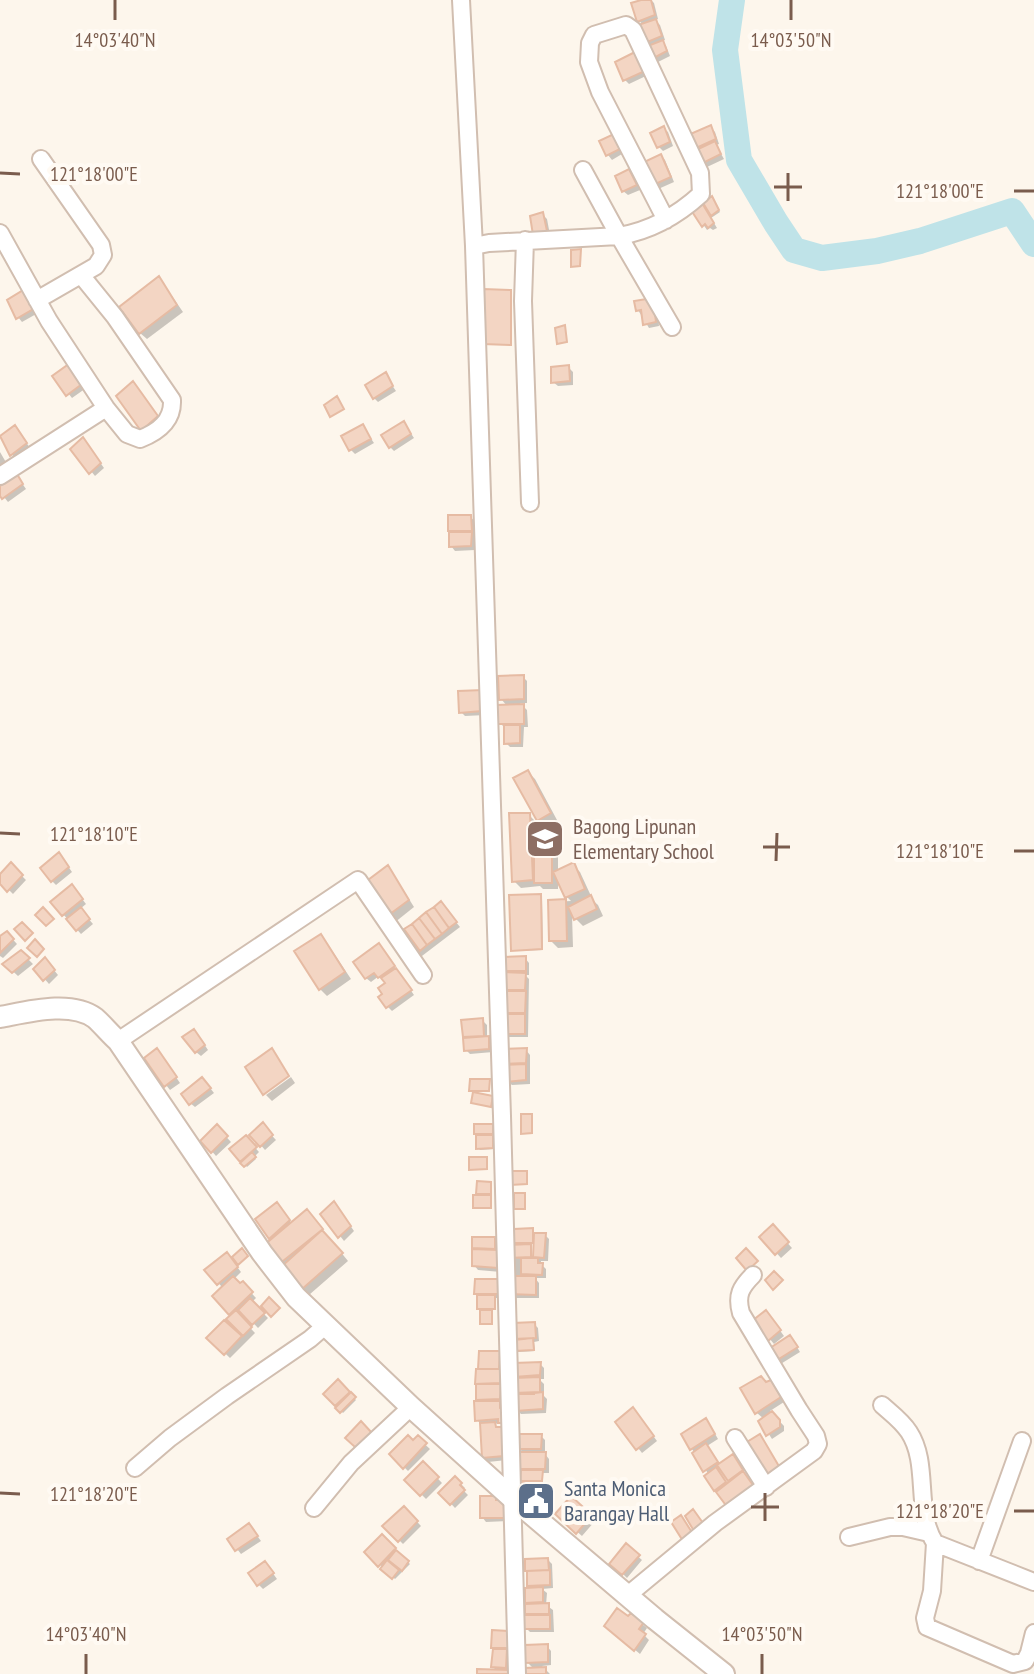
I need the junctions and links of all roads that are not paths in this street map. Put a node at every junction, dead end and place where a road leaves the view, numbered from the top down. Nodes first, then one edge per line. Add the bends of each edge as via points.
1 (461, 0) edge
2 (41, 159) dead end
3 (583, 170) dead end
4 (666, 220) junction
5 (0, 233) edge
6 (619, 236) junction
7 (525, 240) junction
8 (474, 246) junction
9 (81, 275) junction
10 (37, 300) junction
11 (672, 327) dead end
12 (106, 408) junction
13 (0, 476) edge
14 (530, 503) dead end
15 (423, 975) dead end
16 (0, 1017) edge
17 (118, 1041) junction
18 (753, 1275) dead end
19 (325, 1326) junction
20 (882, 1405) dead end
21 (411, 1407) junction
22 (735, 1438) dead end
23 (1022, 1441) dead end
24 (135, 1468) dead end
25 (766, 1487) junction
26 (511, 1497) junction
27 (314, 1508) dead end
28 (849, 1537) dead end
29 (932, 1538) junction
30 (979, 1561) junction
31 (1034, 1582) edge
32 (628, 1595) junction
33 (1034, 1633) edge
34 (517, 1674) edge
35 (724, 1674) edge

1 - 8 street
2 - 9 street via 101,245 103,255 96,266
3 - 6 street
4 - 4 street via 701,194 700,173 633,30 626,25 594,35 589,62
4 - 6 street
5 - 10 street
6 - 7 street
6 - 11 street
7 - 8 street
7 - 14 street
8 - 26 street
9 - 10 street
9 - 12 street via 172,400 168,418 155,434 140,439 127,434
10 - 12 street
12 - 13 street
15 - 17 street via 358,880
16 - 17 street via 41,1009 81,1011
17 - 19 street via 262,1253
18 - 25 street via 739,1294 741,1313 818,1444
19 - 21 street
19 - 24 street
20 - 29 street via 909,1432 918,1450 923,1507
21 - 26 street
21 - 27 street via 351,1463
22 - 25 street
23 - 30 street
25 - 32 street
26 - 32 street
26 - 34 street
28 - 29 street via 903,1527
29 - 30 street
29 - 33 street via 927,1627 1013,1664 1025,1661
30 - 31 street
32 - 35 street

